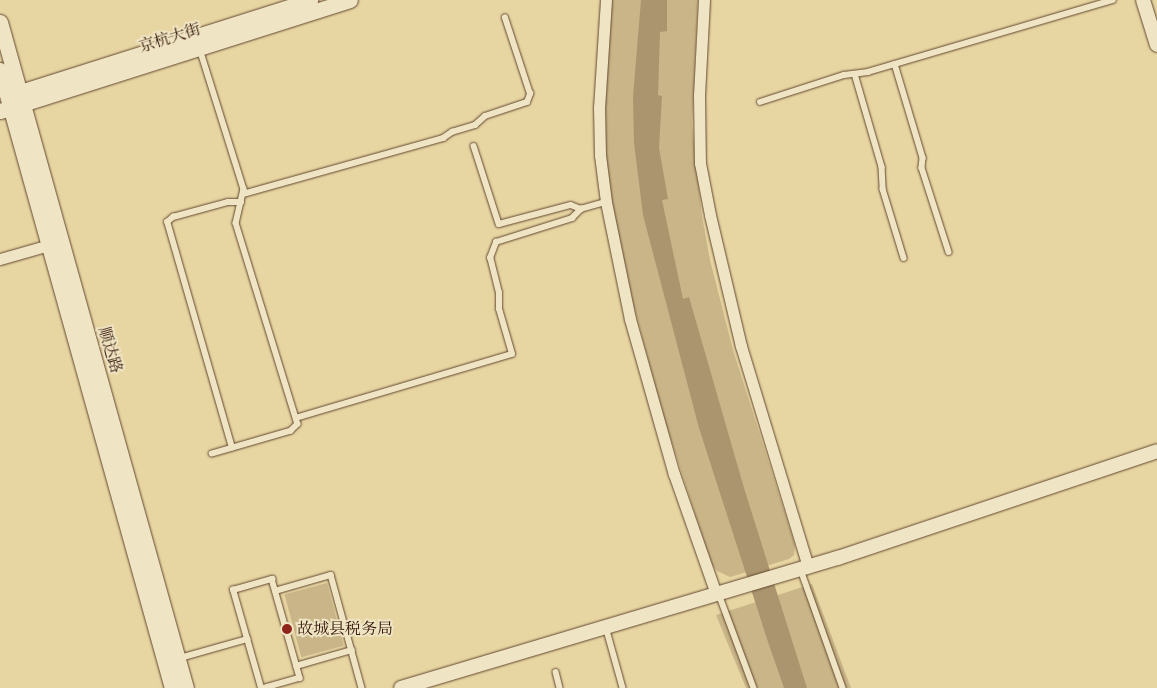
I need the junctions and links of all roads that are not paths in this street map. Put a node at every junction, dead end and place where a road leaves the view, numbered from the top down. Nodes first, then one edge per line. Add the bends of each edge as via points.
1 (310, 0) edge
2 (350, 0) edge
3 (606, 0) edge
4 (704, 0) edge
5 (1113, 0) edge
6 (1143, 0) edge
7 (505, 18) dead end
8 (0, 22) edge
9 (1157, 45) edge
10 (200, 47) junction
11 (895, 64) junction
12 (0, 70) edge
13 (855, 74) junction
14 (10, 101) edge
15 (760, 102) dead end
16 (474, 146) dead end
17 (243, 194) junction
18 (241, 202) junction
19 (606, 202) junction
20 (581, 210) junction
21 (49, 245) junction
22 (949, 252) dead end
23 (904, 258) dead end
24 (0, 259) edge
25 (296, 418) junction
26 (232, 448) junction
27 (1157, 451) edge
28 (212, 454) dead end
29 (805, 568) junction
30 (275, 591) junction
31 (717, 594) junction
32 (606, 627) junction
33 (247, 639) junction
34 (352, 650) junction
35 (178, 658) junction
36 (296, 666) junction
37 (556, 672) dead end
38 (172, 688) edge
39 (186, 688) edge
40 (262, 688) edge
41 (362, 688) edge
42 (401, 688) edge
43 (560, 688) edge
44 (623, 688) edge
45 (754, 688) edge
46 (843, 688) edge

1 - 14 main road, 京杭大街
2 - 10 main road, 京杭大街
3 - 19 street via 599,107 600,155
4 - 29 street via 699,96 700,163 742,346
5 - 11 lane
6 - 9 street
7 - 17 lane via 530,94 527,102 485,116 475,125 443,138
8 - 14 main road, 顺达路
10 - 14 main road, 京杭大街
10 - 17 lane
11 - 13 lane
11 - 22 lane via 923,158 922,168
12 - 14 main road, 顺达路
13 - 15 lane
13 - 23 lane via 882,167 883,189
14 - 21 main road, 顺达路
14 - 35 main road, 顺达路
16 - 20 lane via 499,224 571,205
17 - 18 lane
18 - 25 lane via 236,223
18 - 26 lane via 228,202 173,217 167,222
19 - 20 lane
19 - 31 street via 630,319 674,474
20 - 25 lane via 572,218 496,242 490,258 499,293 499,309 512,354
21 - 24 street
21 - 38 main road, 顺达路
25 - 26 lane via 298,424 291,431
26 - 28 lane
27 - 29 street
29 - 31 street
29 - 46 lane
30 - 33 lane via 272,579 233,590
30 - 34 lane via 331,575
30 - 36 lane
31 - 32 street
31 - 45 lane
32 - 42 street
32 - 44 lane
33 - 35 lane
33 - 40 lane
34 - 36 lane
34 - 41 lane
35 - 39 main road, 顺达路
36 - 40 lane via 300,678
37 - 43 lane

